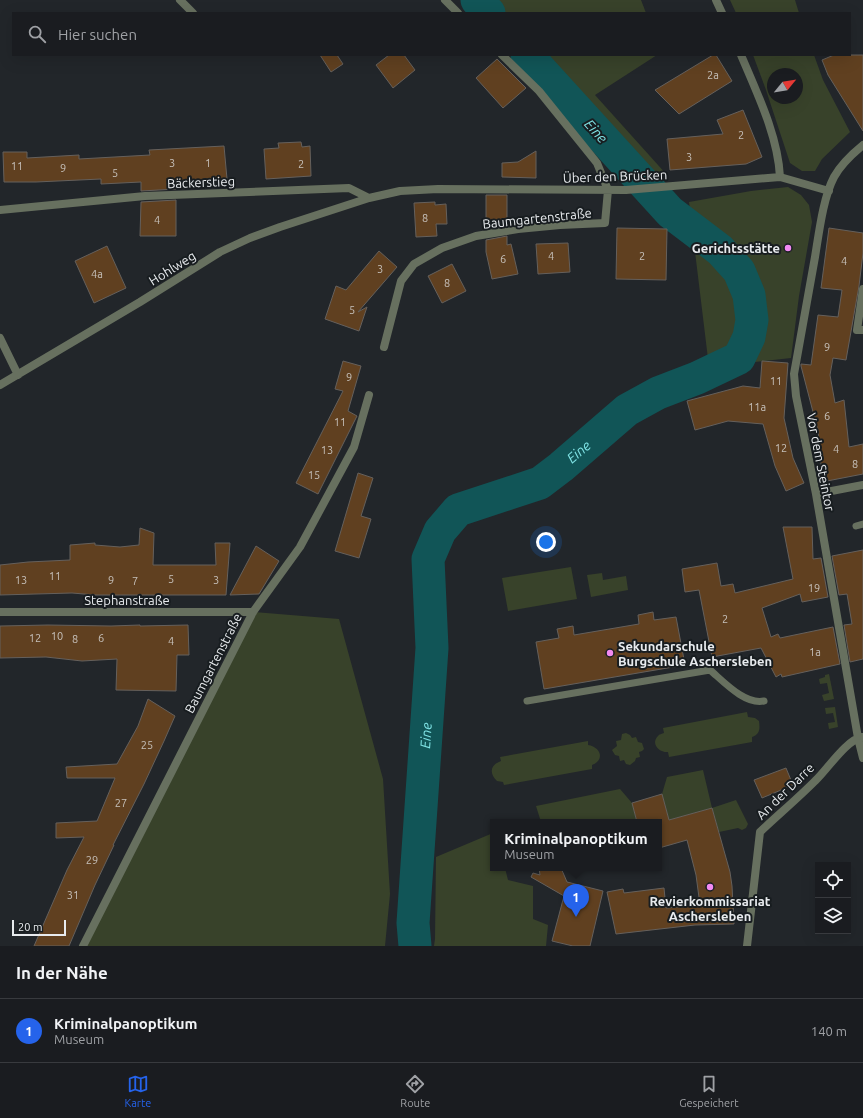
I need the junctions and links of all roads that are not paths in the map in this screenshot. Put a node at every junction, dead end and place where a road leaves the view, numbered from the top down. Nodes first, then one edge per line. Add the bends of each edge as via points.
1 (180, 0) edge
2 (445, 0) edge
3 (716, 0) edge
4 (192, 12) edge
5 (457, 12) edge
6 (722, 12) edge
7 (503, 56) edge
8 (741, 56) edge
9 (863, 145) edge
10 (780, 177) junction
11 (608, 190) junction
12 (829, 191) junction
13 (369, 198) junction
14 (0, 210) edge
15 (863, 288) edge
16 (863, 330) edge
17 (0, 338) edge
18 (384, 347) dead end
19 (18, 375) junction
20 (0, 385) edge
21 (369, 395) dead end
22 (863, 485) edge
23 (816, 494) junction
24 (0, 612) edge
25 (253, 612) junction
26 (527, 701) dead end
27 (764, 701) dead end
28 (860, 737) edge
29 (863, 758) edge
30 (83, 946) edge
31 (747, 946) edge

1 - 4 street
2 - 5 street
3 - 6 street
7 - 11 street via 539,91 597,163
8 - 10 street via 772,133
9 - 12 street, Vor dem Steintor via 843,164 834,177
10 - 11 street, Über den Brücken
10 - 12 street, Über den Brücken
11 - 13 street, Über den Brücken via 438,189 400,191
11 - 18 street, Baumgartenstraße via 605,223 518,229 476,236 442,248 414,264 401,281
12 - 23 street, Vor dem Steintor via 821,221 794,374
13 - 14 street, Bäckerstieg via 348,188 145,196
13 - 19 street, Hohlweg via 280,227 220,252
15 - 16 street via 857,330
17 - 19 street
19 - 20 street, Hohlweg
21 - 25 street, Baumgartenstraße via 354,447 300,547
22 - 23 street
23 - 28 street, Vor dem Steintor
24 - 25 street, Stephanstraße
25 - 30 street, Baumgartenstraße
26 - 27 lane via 710,670 746,698
28 - 29 street, Vor dem Steintor
28 - 31 street, An der Darre via 838,754 816,781 760,832

